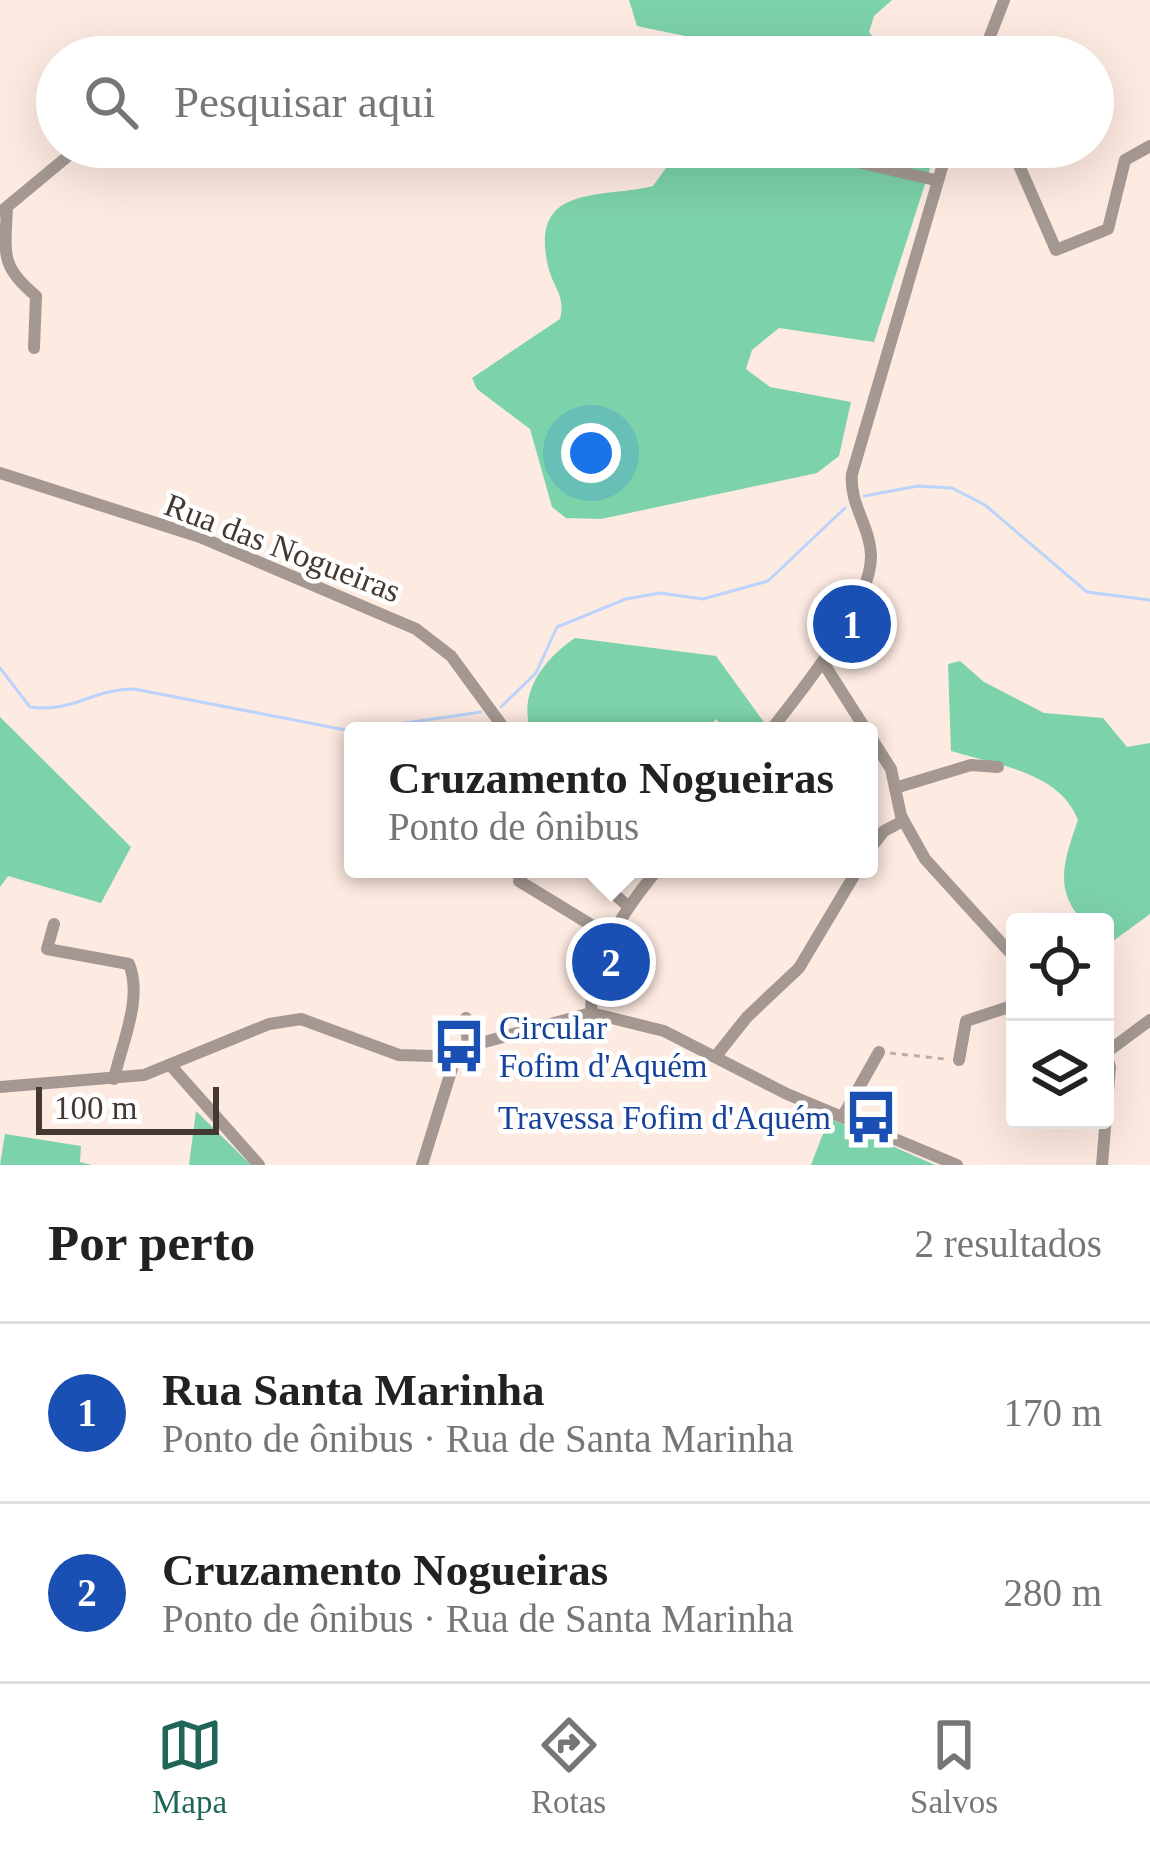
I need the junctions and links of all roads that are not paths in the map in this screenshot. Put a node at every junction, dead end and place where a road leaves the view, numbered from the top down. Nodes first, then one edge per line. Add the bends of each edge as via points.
1 (1004, 0) edge
2 (990, 36) edge
3 (1150, 146) edge
4 (54, 168) edge
5 (884, 168) edge
6 (940, 168) edge
7 (1020, 168) edge
8 (935, 180) junction
9 (4, 210) edge
10 (34, 348) dead end
11 (0, 473) edge
12 (824, 664) junction
13 (499, 722) edge
14 (777, 722) edge
15 (866, 722) edge
16 (878, 749) edge
17 (998, 767) dead end
18 (895, 788) junction
19 (903, 820) junction
20 (878, 839) edge
21 (595, 878) edge
22 (651, 878) edge
23 (853, 878) edge
24 (518, 881) dead end
25 (628, 906) junction
26 (53, 924) dead end
27 (610, 938) junction
28 (1006, 948) edge
29 (1006, 1008) edge
30 (591, 1013) junction
31 (466, 1018) dead end
32 (1150, 1020) edge
33 (1114, 1045) edge
34 (463, 1050) junction
35 (879, 1052) road end
36 (716, 1056) junction
37 (959, 1060) road end
38 (172, 1067) junction
39 (114, 1079) junction
40 (0, 1087) edge
41 (844, 1114) junction
42 (1103, 1129) edge
43 (259, 1165) edge
44 (422, 1165) edge
45 (957, 1165) edge
46 (1102, 1165) edge

1 - 2 street
3 - 7 street via 1125,160 1108,229 1056,250
4 - 9 street
5 - 8 street
6 - 8 street
8 - 12 street via 852,474 871,563
9 - 10 street via 2,265 36,296
11 - 13 street, Rua das Nogueiras via 200,537 416,628 451,656
12 - 14 street
12 - 15 street
16 - 18 street
17 - 18 street via 970,765
18 - 19 street
19 - 20 street
19 - 28 street via 925,859
21 - 25 street
22 - 25 street
23 - 36 street via 799,968
24 - 27 street
25 - 27 street
26 - 39 street via 47,949 116,958 135,978
27 - 30 street
29 - 37 street via 966,1021
30 - 34 street
30 - 36 street via 664,1031
31 - 34 street
32 - 33 street
34 - 38 street via 399,1055 301,1019 269,1024
34 - 44 street
35 - 41 street
36 - 41 street
38 - 39 street
38 - 43 street
39 - 40 street
41 - 45 street
42 - 46 street

